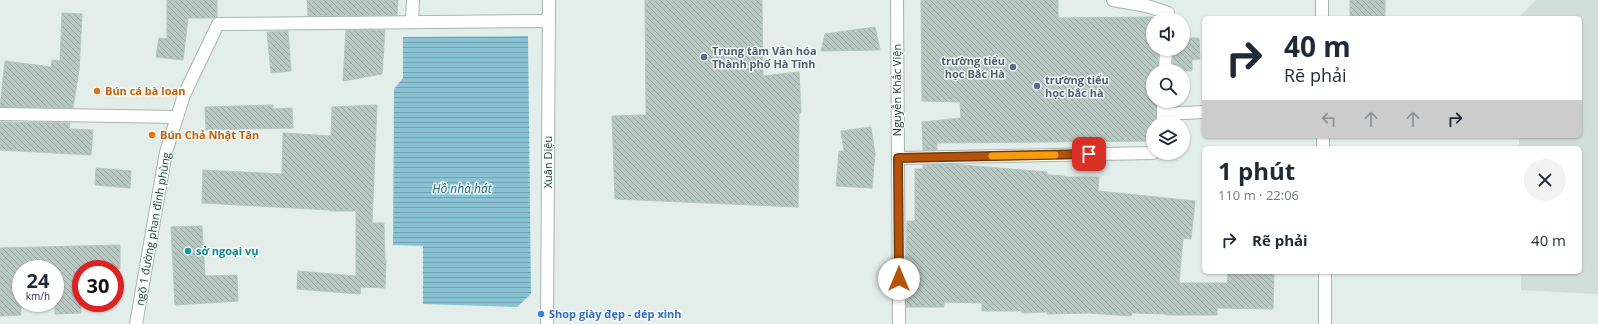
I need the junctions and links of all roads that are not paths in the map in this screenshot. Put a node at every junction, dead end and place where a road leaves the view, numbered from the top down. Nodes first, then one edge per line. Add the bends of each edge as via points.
1 (413, 0) edge
2 (549, 0) edge
3 (897, 0) edge
4 (1113, 0) edge
5 (1322, 0) edge
6 (1165, 12) edge
7 (1322, 16) edge
8 (549, 21) junction
9 (412, 22) junction
10 (1202, 112) edge
11 (0, 114) edge
12 (1177, 116) edge
13 (177, 117) junction
14 (1146, 153) edge
15 (898, 158) junction
16 (1325, 274) edge
17 (136, 324) edge
18 (547, 324) edge
19 (899, 324) edge
20 (1325, 324) edge

1 - 9 street
2 - 8 street, Xuân Diệu
3 - 15 street, Nguyễn Khắc Viện
4 - 6 street
5 - 7 street
8 - 9 street
8 - 18 street, Xuân Diệu
9 - 13 street, ngõ 1 đường phan đình phùng via 218,24 184,95
10 - 12 street
11 - 13 street
13 - 17 street, ngõ 1 đường phan đình phùng via 166,152
14 - 15 street
15 - 19 street, Nguyễn Khắc Viện
16 - 20 street

